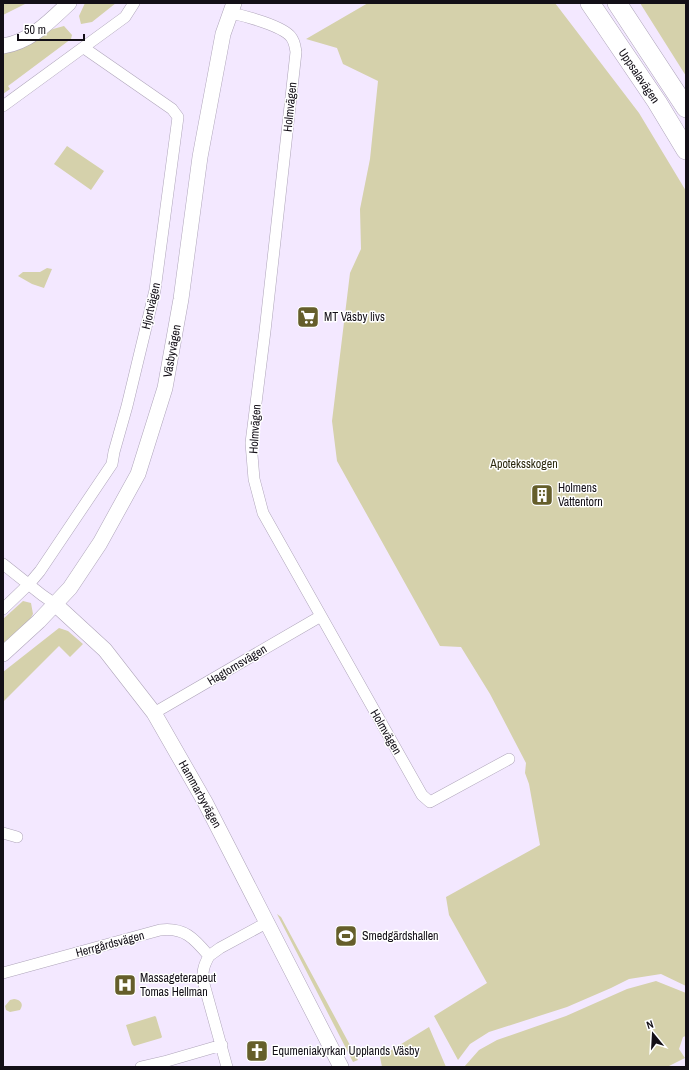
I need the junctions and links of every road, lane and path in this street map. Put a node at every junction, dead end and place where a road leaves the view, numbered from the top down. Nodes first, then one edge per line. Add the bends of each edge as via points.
1 (69, 3) edge
2 (134, 3) edge
3 (590, 3) edge
4 (617, 3) edge
5 (232, 8) edge
6 (3, 46) edge
7 (84, 48) junction
8 (3, 106) edge
9 (686, 108) edge
10 (686, 150) edge
11 (3, 564) edge
12 (29, 584) junction
13 (55, 604) junction
14 (3, 609) edge
15 (321, 616) junction
16 (3, 654) edge
17 (154, 714) junction
18 (509, 759) dead end
19 (3, 833) edge
20 (17, 837) dead end
21 (268, 922) junction
22 (209, 956) junction
23 (3, 973) edge
24 (222, 1045) junction
25 (141, 1067) edge
26 (227, 1067) edge
27 (341, 1067) edge

1 - 6 street via 43,28 13,44
2 - 7 street via 125,17
3 - 10 highway, Uppsalavägen
4 - 9 highway, Uppsalavägen
5 - 13 street, Väsbyvägen via 223,34 200,157 181,299 165,388 138,474 100,543 70,588
5 - 15 street, Holmvägen via 283,30 291,37 296,52 251,443 254,479 264,513
7 - 8 street
7 - 12 street, Hjortvägen via 172,109 178,117 155,290 112,464 40,572
11 - 12 street, Hammarbyvägen
12 - 13 street, Hammarbyvägen
12 - 14 street
13 - 16 street, Väsbyvägen
13 - 17 street, Hammarbyvägen via 105,650
15 - 17 street, Hagtornsvägen
15 - 18 street, Holmvägen via 422,795 430,802
17 - 21 street, Hammarbyvägen via 205,802
19 - 20 street
21 - 22 street
21 - 27 street, Hammarbyvägen
22 - 23 street, Herrgårdsvägen via 197,941 185,933 168,929
22 - 24 street via 202,974
24 - 25 street
24 - 26 street

